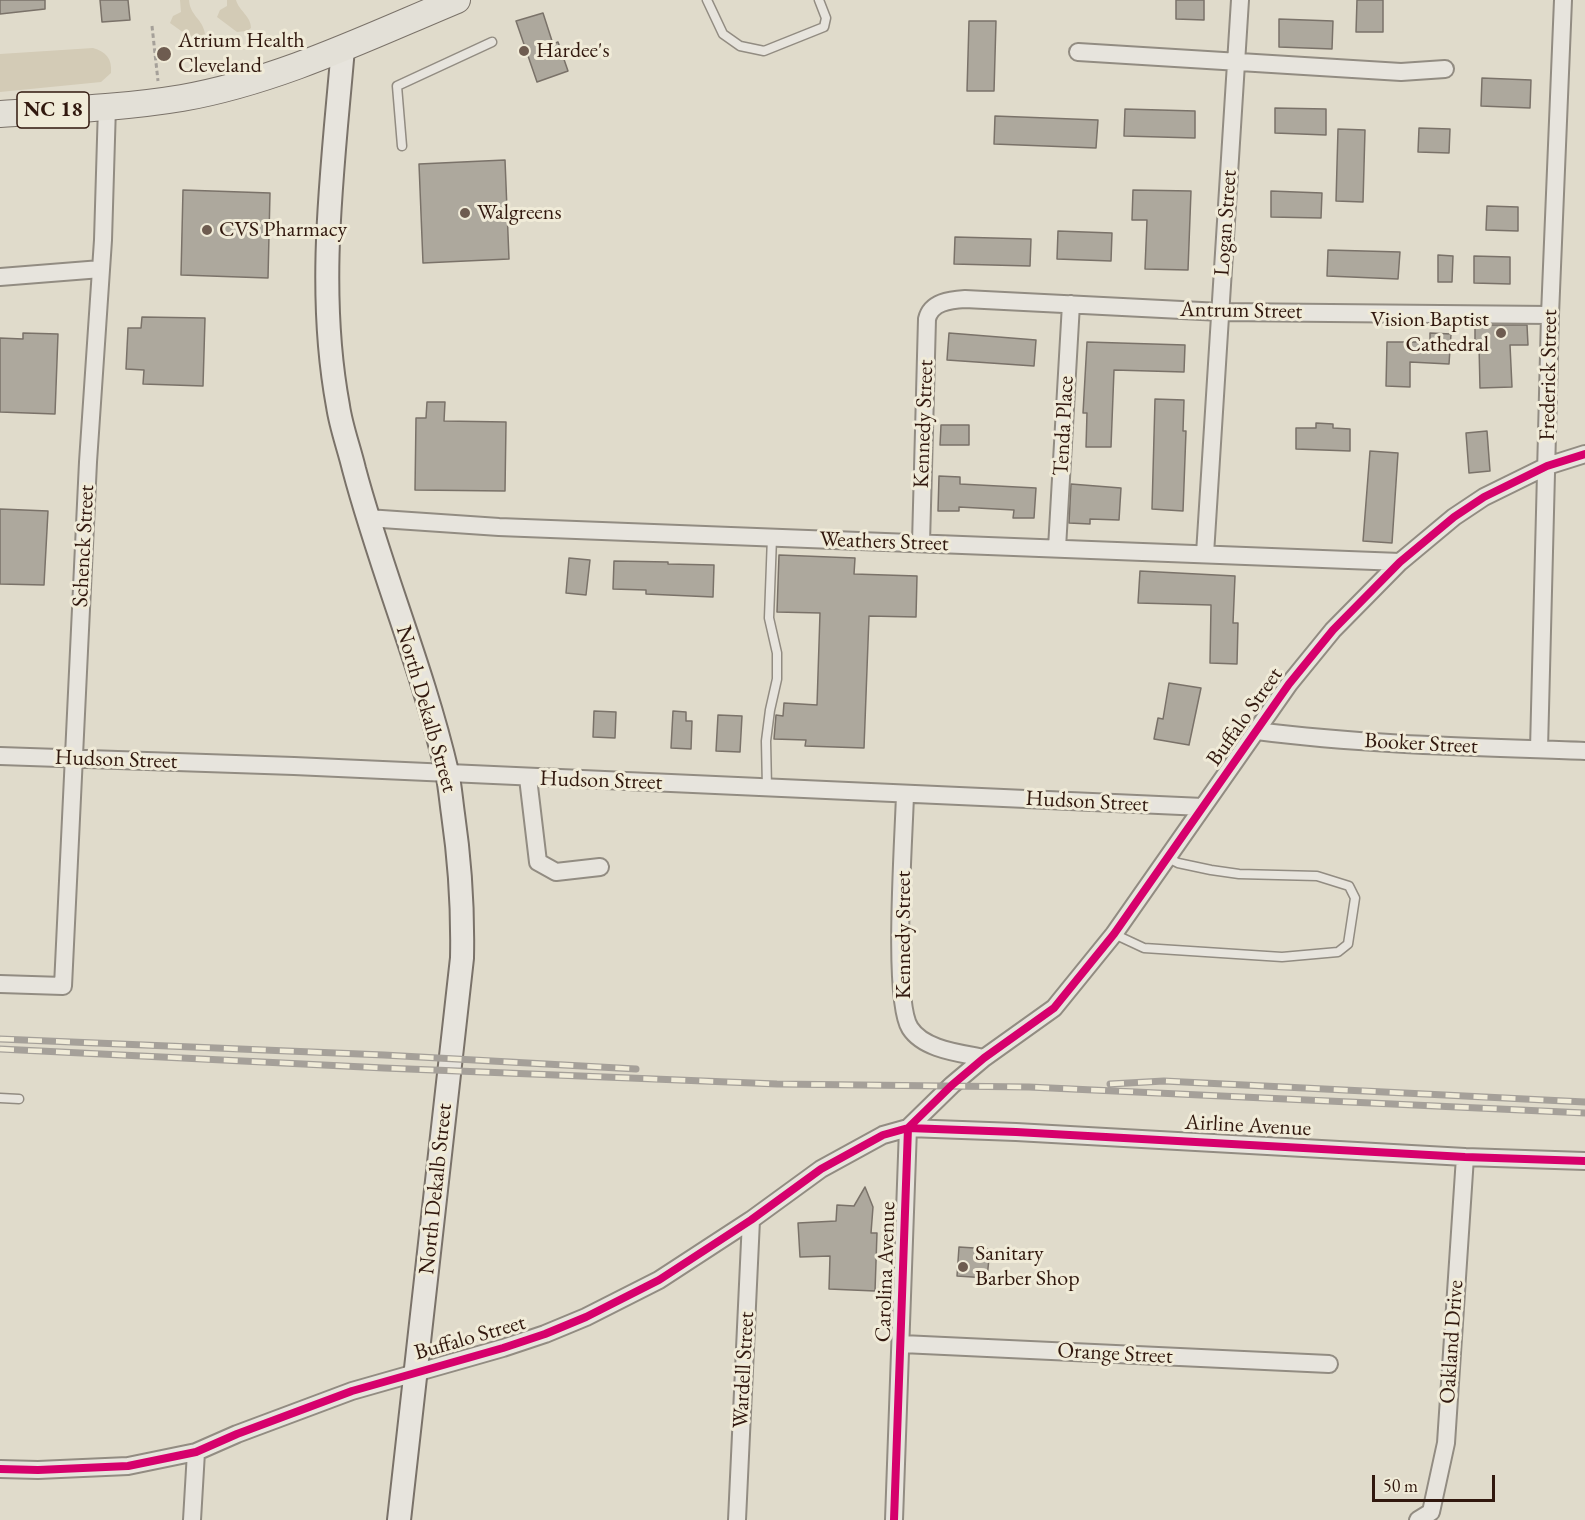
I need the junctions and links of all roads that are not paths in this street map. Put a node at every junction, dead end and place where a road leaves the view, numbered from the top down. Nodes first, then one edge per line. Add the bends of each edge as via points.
1 (457, 0) edge
2 (707, 0) edge
3 (819, 0) edge
4 (1240, 0) edge
5 (1563, 0) edge
6 (492, 42) dead end
7 (343, 48) junction
8 (1078, 52) dead end
9 (1236, 63) junction
10 (1445, 69) dead end
11 (106, 106) junction
12 (0, 114) edge
13 (402, 147) dead end
14 (101, 268) junction
15 (0, 277) edge
16 (1071, 304) junction
17 (934, 307) joint
18 (1221, 312) junction
19 (1550, 315) junction
20 (1585, 454) edge
21 (1548, 466) junction
22 (367, 518) junction
23 (772, 537) junction
24 (921, 543) junction
25 (1057, 548) junction
26 (1205, 554) junction
27 (1400, 562) junction
28 (1257, 732) junction
29 (1539, 749) junction
30 (1585, 751) edge
31 (0, 756) edge
32 (74, 759) junction
33 (448, 774) junction
34 (528, 778) junction
35 (767, 788) junction
36 (905, 794) junction
37 (1203, 807) junction
38 (1168, 858) junction
39 (600, 867) dead end
40 (1114, 934) junction
41 (0, 984) edge
42 (984, 1058) junction
43 (0, 1098) edge
44 (19, 1099) dead end
45 (908, 1128) junction
46 (1465, 1157) junction
47 (1585, 1161) edge
48 (751, 1220) junction
49 (902, 1344) junction
50 (1329, 1364) dead end
51 (416, 1372) junction
52 (196, 1452) junction
53 (0, 1469) edge
54 (1427, 1517) edge
55 (192, 1520) edge
56 (399, 1520) edge
57 (737, 1520) edge
58 (894, 1520) edge

1 - 7 main road, NC 18
2 - 3 lane via 723,34 740,46 764,51 824,27 826,18
4 - 9 street, Logan Street
5 - 19 street, Frederick Street
6 - 13 lane via 397,86
7 - 11 main road, NC 18 via 249,82 183,98
7 - 22 main road, North Dekalb Street via 330,211 329,340 338,407
8 - 9 street
9 - 10 street via 1401,72
9 - 18 street, Logan Street
11 - 12 main road, NC 18
11 - 14 street, Schenck Street
14 - 15 street
14 - 32 street, Schenck Street
16 - 17 street, Antrum Street via 965,298
16 - 18 street, Antrum Street
16 - 25 street, Tenda Place
17 - 24 street, Kennedy Street via 927,319
18 - 19 street, Antrum Street
18 - 26 street, Logan Street
19 - 21 street, Frederick Street
20 - 21 street, Buffalo Street
21 - 27 street, Buffalo Street via 1484,497
21 - 29 street, Frederick Street
22 - 23 street, Weathers Street
22 - 33 main road, North Dekalb Street
23 - 24 street, Weathers Street
23 - 35 lane via 769,618 777,653 777,679 766,741
24 - 25 street, Weathers Street
25 - 26 street, Weathers Street
26 - 27 street, Weathers Street
27 - 28 street, Buffalo Street via 1333,630 1289,684
28 - 29 street, Booker Street
28 - 37 street, Buffalo Street
29 - 30 street, Booker Street
31 - 32 street, Hudson Street
32 - 33 street, Hudson Street
32 - 41 street, Schenck Street via 63,986
33 - 34 street, Hudson Street
33 - 51 main road, North Dekalb Street via 461,880 462,958
34 - 35 street, Hudson Street
34 - 39 street via 538,862 556,872
35 - 36 street, Hudson Street
36 - 37 street, Hudson Street
36 - 42 street, Kennedy Street via 901,950 904,1013 909,1027 921,1040
37 - 38 street, Buffalo Street
38 - 40 street, Buffalo Street
38 - 40 lane via 1211,870 1317,876 1349,886 1355,898 1348,944 1338,952 1282,957 1144,948
40 - 42 street, Buffalo Street via 1054,1008
42 - 45 street
43 - 44 lane
45 - 46 street, Airline Avenue
45 - 48 street, Buffalo Street via 883,1135 821,1169
45 - 49 street, Carolina Avenue
46 - 47 street, Airline Avenue
46 - 54 street, Oakland Drive via 1446,1443
48 - 51 street, Buffalo Street via 659,1281 586,1317 503,1348
48 - 57 street, Wardell Street
49 - 50 street, Orange Street
49 - 58 street, Carolina Avenue
51 - 52 street, Buffalo Street via 352,1390
51 - 56 main road, North Dekalb Street
52 - 53 street, Buffalo Street via 128,1466
52 - 55 street

